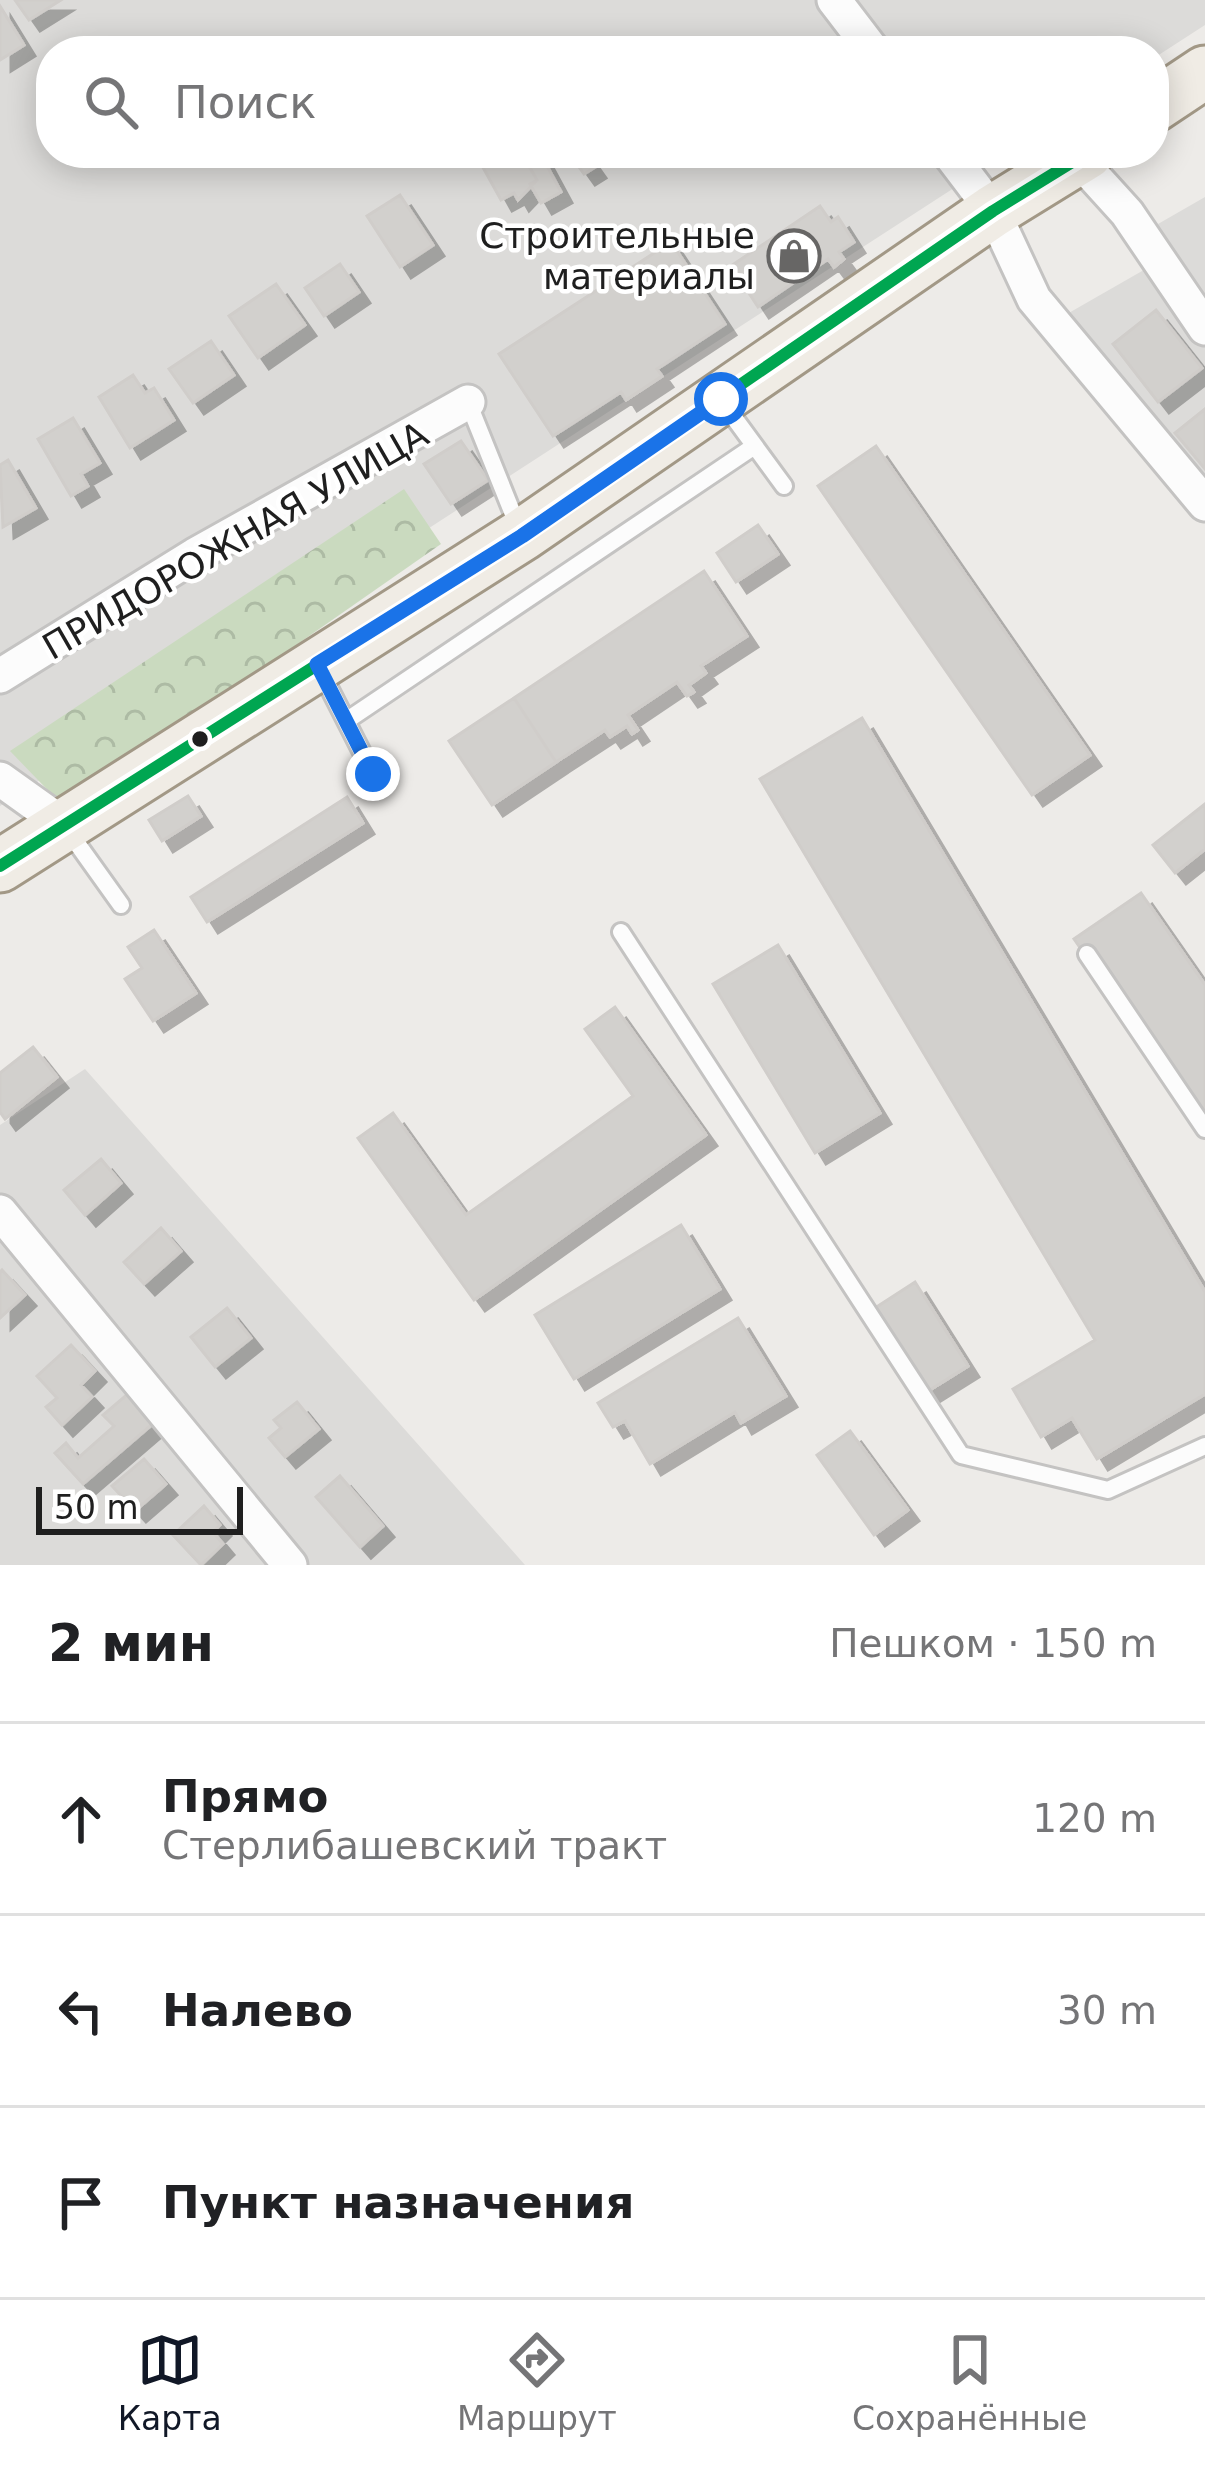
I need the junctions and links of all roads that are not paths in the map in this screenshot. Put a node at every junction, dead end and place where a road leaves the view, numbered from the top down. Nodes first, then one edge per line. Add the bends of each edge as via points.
1 (834, 0) edge
2 (861, 36) edge
3 (1205, 72) edge
4 (1169, 96) edge
5 (960, 168) edge
6 (1063, 168) edge
7 (1092, 168) edge
8 (993, 211) junction
9 (1205, 328) edge
10 (721, 399) junction
11 (468, 402) joint
12 (753, 447) junction
13 (784, 486) dead end
14 (1205, 504) edge
15 (522, 536) junction
16 (317, 664) junction
17 (0, 676) edge
18 (346, 721) junction
19 (373, 774) dead end
20 (0, 778) edge
21 (63, 824) junction
22 (0, 866) edge
23 (122, 905) dead end
24 (621, 932) dead end
25 (1087, 954) dead end
26 (1205, 1130) edge
27 (0, 1212) edge
28 (1205, 1446) edge
29 (290, 1565) edge

1 - 2 street
3 - 4 main road
5 - 8 street
6 - 8 main road
7 - 9 street
8 - 10 main road
8 - 14 street via 1034,299
10 - 12 lane
10 - 15 main road
11 - 15 lane
11 - 17 street, ПРИДОРОЖНАЯ УЛИЦА
12 - 13 lane
12 - 18 lane
15 - 16 main road
16 - 18 lane
16 - 21 main road
18 - 19 lane
20 - 21 street
21 - 22 main road
21 - 23 lane
24 - 28 lane via 962,1455 1108,1490
25 - 26 lane
27 - 29 street

